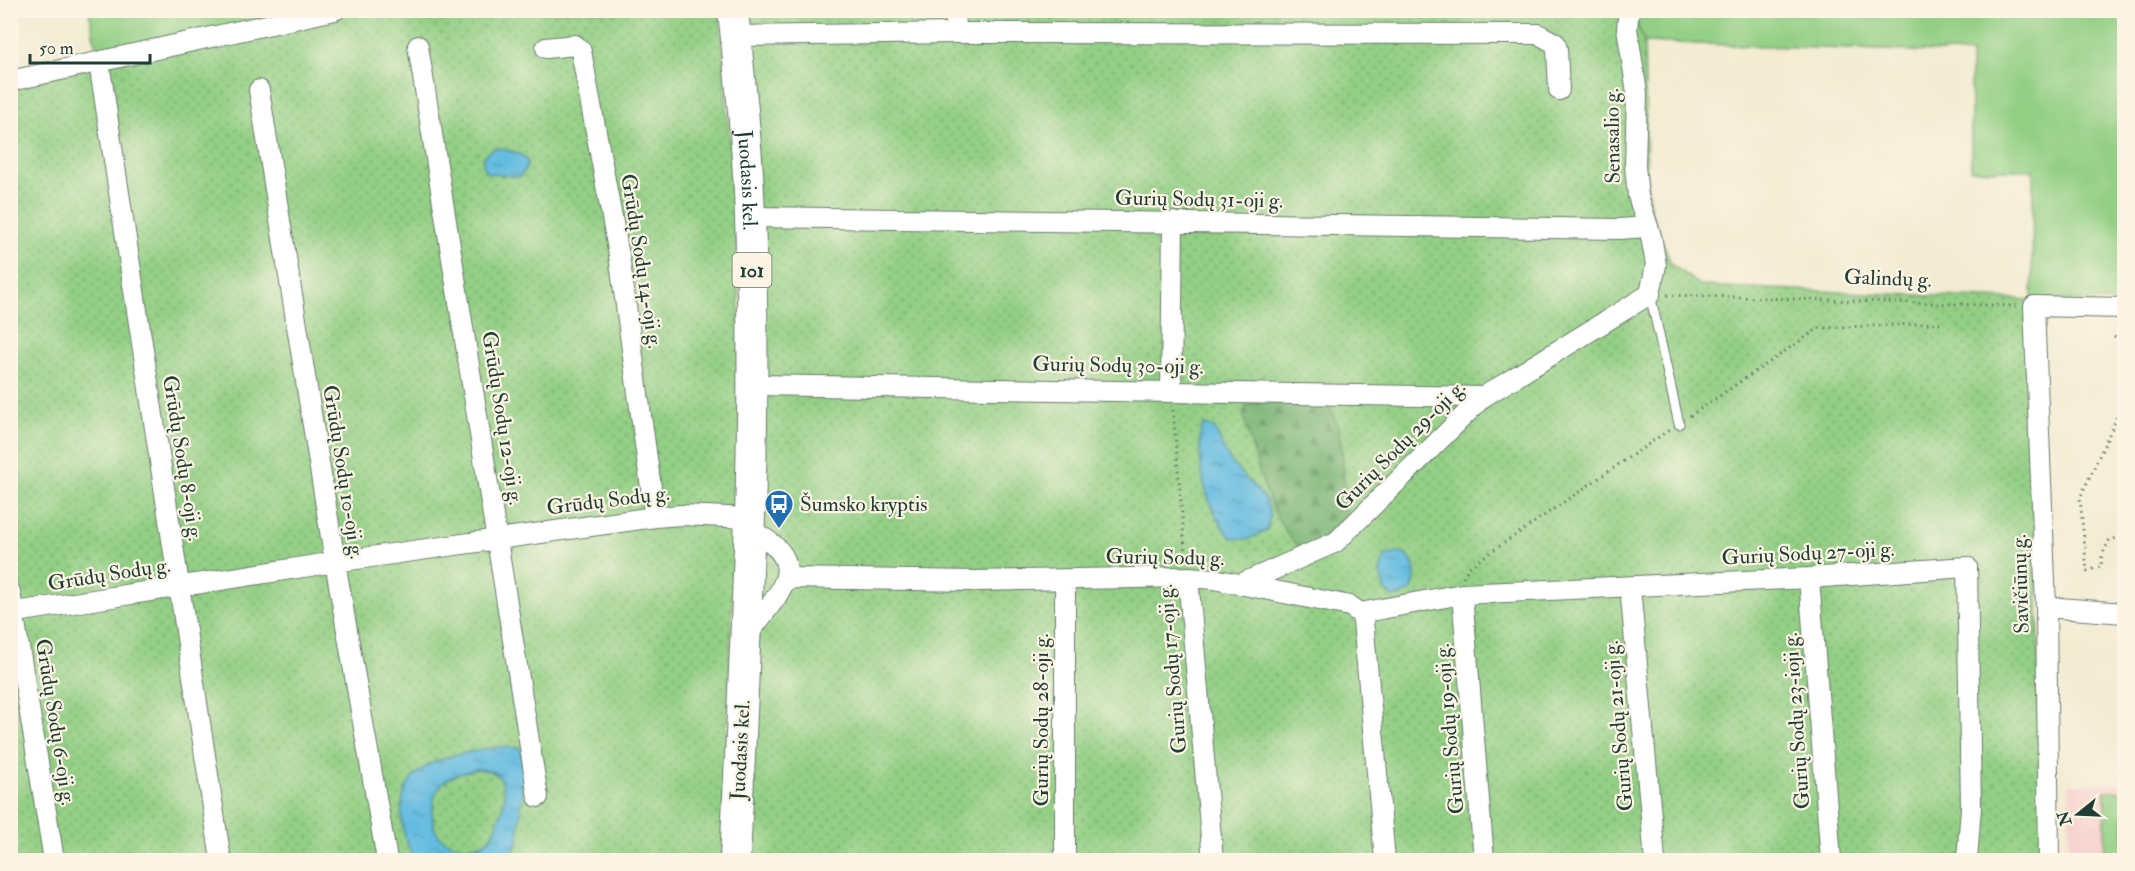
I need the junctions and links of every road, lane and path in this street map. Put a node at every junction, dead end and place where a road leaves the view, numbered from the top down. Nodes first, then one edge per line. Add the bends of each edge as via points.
1 (335, 10) edge
2 (955, 10) edge
3 (1629, 10) edge
4 (734, 23) edge
5 (956, 33) junction
6 (418, 46) dead end
7 (546, 48) dead end
8 (99, 62) junction
9 (10, 81) edge
10 (259, 90) dead end
11 (1559, 90) dead end
12 (750, 217) junction
13 (1173, 222) junction
14 (1646, 226) junction
15 (1650, 294) junction
16 (2034, 306) junction
17 (2124, 308) edge
18 (1941, 323) dead end
19 (2114, 337) dead end
20 (2124, 343) edge
21 (753, 385) junction
22 (2124, 388) edge
23 (1171, 390) junction
24 (1483, 397) junction
25 (1679, 424) junction
26 (655, 517) junction
27 (750, 524) junction
28 (2124, 535) edge
29 (498, 539) junction
30 (335, 562) junction
31 (1188, 577) junction
32 (787, 578) junction
33 (1809, 578) junction
34 (1065, 580) junction
35 (1241, 584) junction
36 (1630, 587) junction
37 (178, 588) junction
38 (10, 592) edge
39 (1462, 594) junction
40 (2046, 607) junction
41 (12, 613) edge
42 (1360, 613) junction
43 (2124, 613) edge
44 (745, 639) junction
45 (538, 797) dead end
46 (54, 861) edge
47 (221, 861) edge
48 (387, 861) edge
49 (735, 861) edge
50 (1065, 861) edge
51 (1214, 861) edge
52 (1385, 861) edge
53 (1484, 861) edge
54 (1655, 861) edge
55 (1831, 861) edge
56 (1967, 861) edge
57 (2049, 861) edge

1 - 8 street
2 - 5 street
3 - 14 street, Senasalio g. via 1627,28 1637,93 1635,166
4 - 5 street
4 - 12 main road, Juodasis kel. / 101
5 - 11 street via 1538,34 1555,43
6 - 29 street, Grūdų Sodų 12-oji g.
7 - 26 street, Grūdų Sodų 14-oji g. via 575,45 581,51 619,255
8 - 9 street
8 - 37 street, Grūdų Sodų 8-oji g.
10 - 30 street, Grūdų Sodų 10-oji g.
12 - 13 street, Gurių Sodų 31-oji g.
12 - 21 main road, Juodasis kel. / 101
13 - 14 street, Gurių Sodų 31-oji g. via 1620,229
13 - 23 street
14 - 15 street, Senasalio g. via 1656,265
15 - 16 path, Galindų g.
15 - 24 street, Gurių Sodų 29-oji g.
15 - 25 lane
16 - 17 street
16 - 40 street, Savičiūnų g.
18 - 25 path via 1819,328
19 - 20 path
21 - 23 street, Gurių Sodų 30-oji g.
21 - 27 main road, Juodasis kel. / 101
22 - 28 path via 2117,417 2080,498 2087,571 2101,567 2109,541
23 - 24 street, Gurių Sodų 30-oji g.
23 - 31 path, Gurių Sodų 17-oji g.
24 - 35 street, Gurių Sodų 29-oji g. via 1336,542
25 - 39 path via 1469,567 1461,582
26 - 27 street, Grūdų Sodų g. via 681,515
26 - 29 street, Grūdų Sodų g.
27 - 32 street via 777,546 786,563
27 - 44 main road, 101
29 - 30 street, Grūdų Sodų g.
29 - 45 street, Grūdų Sodų 12-oji g.
30 - 37 street, Grūdų Sodų g.
30 - 48 street, Grūdų Sodų 10-oji g.
31 - 34 street, Gurių Sodų g.
31 - 35 street, Gurių Sodų g.
31 - 51 street, Gurių Sodų 17-oji g.
32 - 34 street, Gurių Sodų g.
32 - 44 street
33 - 36 street, Gurių Sodų 27-oji g.
33 - 55 street, Gurių Sodų 23-ioji g.
33 - 56 street, Gurių Sodų 27-oji g. via 1967,567 1971,807
34 - 50 street, Gurių Sodų 28-oji g.
35 - 42 street, Gurių Sodų g. via 1328,600
36 - 39 street, Gurių Sodų 27-oji g.
36 - 54 street, Gurių Sodų 21-oji g.
37 - 41 street, Grūdų Sodų g.
37 - 47 street, Grūdų Sodų 8-oji g.
38 - 41 street, Grūdų Sodų 6-oji g.
39 - 42 street, Gurių Sodų 27-oji g.
39 - 53 street, Gurių Sodų 19-oji g.
40 - 43 street
40 - 57 street, Savičiūnų g.
41 - 46 street, Grūdų Sodų 6-oji g.
42 - 52 street
44 - 49 main road, Juodasis kel. / 101

